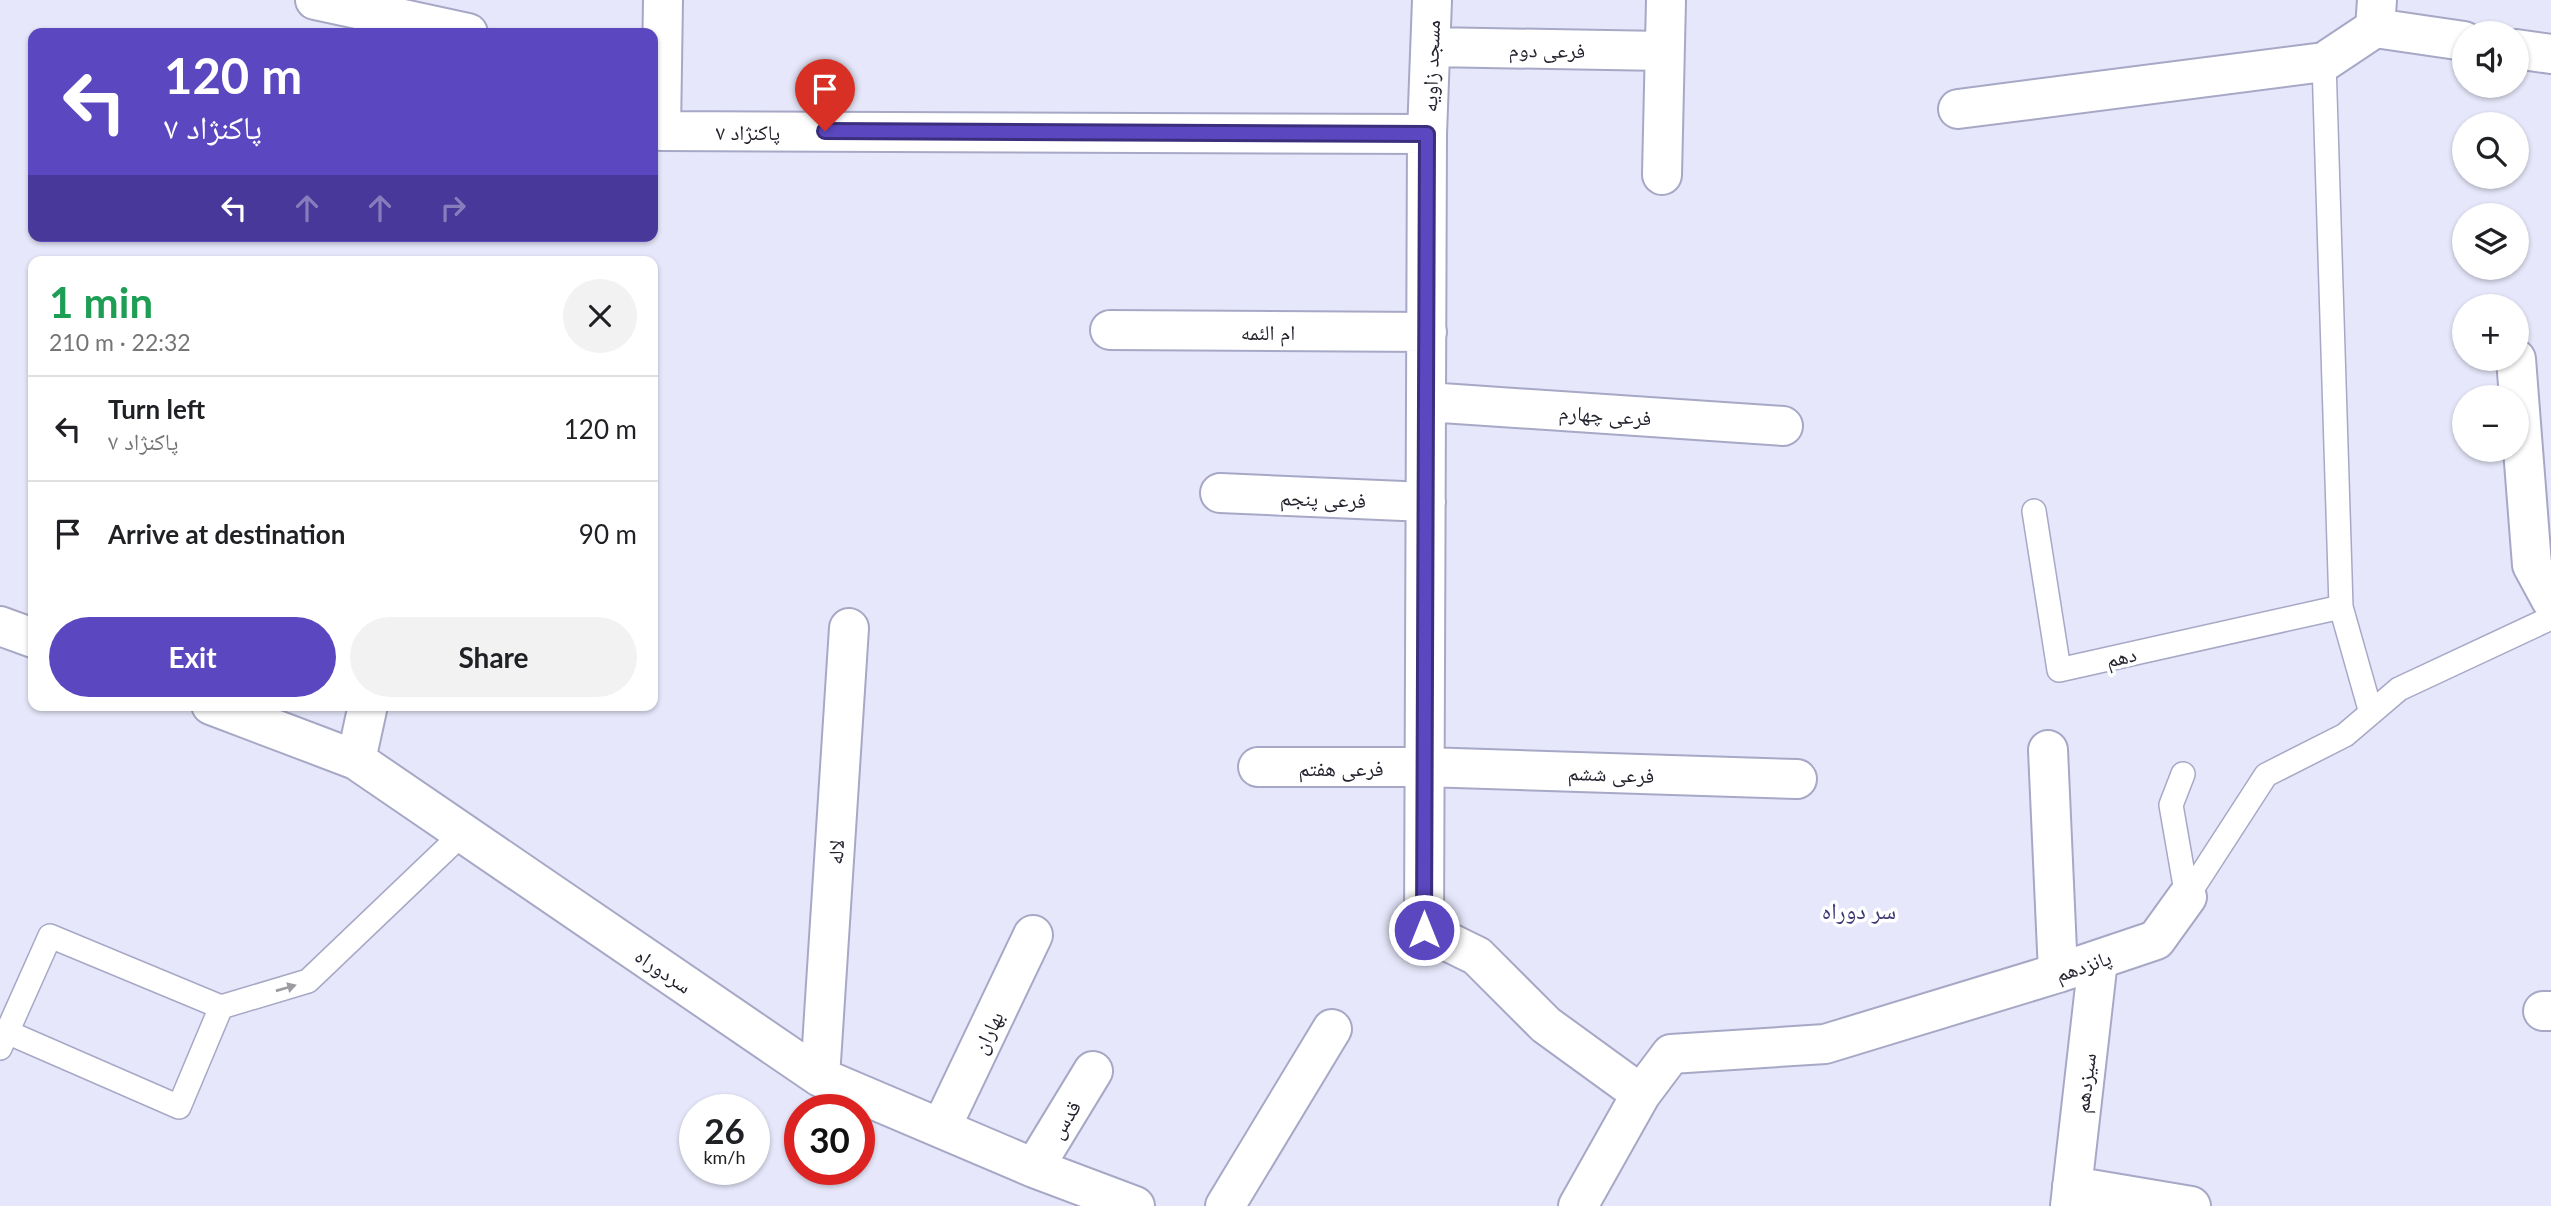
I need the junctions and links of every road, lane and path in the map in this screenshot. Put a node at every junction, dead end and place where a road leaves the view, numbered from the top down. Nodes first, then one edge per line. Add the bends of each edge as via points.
1 (315, 0) edge
2 (663, 0) edge
3 (1432, 0) edge
4 (1666, 0) edge
5 (2376, 14) edge
6 (445, 28) edge
7 (2452, 37) edge
8 (1431, 47) junction
9 (1663, 51) junction
10 (2529, 51) edge
11 (2551, 54) edge
12 (2325, 62) junction
13 (1958, 109) dead end
14 (1427, 134) junction
15 (1662, 175) dead end
16 (1110, 330) dead end
17 (1427, 332) junction
18 (2517, 371) edge
19 (1427, 402) junction
20 (1783, 426) dead end
21 (1220, 493) dead end
22 (1426, 502) junction
23 (2034, 512) dead end
24 (2551, 600) edge
25 (2341, 607) junction
26 (2551, 618) edge
27 (0, 626) edge
28 (849, 628) dead end
29 (28, 636) edge
30 (227, 711) edge
31 (367, 711) edge
32 (2371, 713) junction
33 (2048, 750) dead end
34 (356, 760) junction
35 (1258, 767) dead end
36 (1424, 767) junction
37 (2183, 774) dead end
38 (1797, 779) dead end
39 (463, 833) junction
40 (2187, 897) junction
41 (1033, 935) dead end
42 (2098, 960) junction
43 (2058, 973) junction
44 (220, 1007) junction
45 (1332, 1028) dead end
46 (4, 1040) edge
47 (1093, 1071) dead end
48 (820, 1077) junction
49 (1641, 1094) junction
50 (941, 1128) junction
51 (1034, 1168) junction
52 (2071, 1196) edge
53 (1135, 1206) edge
54 (1226, 1206) edge
55 (1578, 1206) edge
56 (2191, 1206) edge

1 - 6 street
2 - 14 street, پاکنژاد ۷ via 661,131
3 - 8 street, مسجد زاویه
4 - 9 street
5 - 7 street
5 - 12 street
8 - 9 street, فرعی دوم
8 - 14 street, مسجد زاویه
9 - 15 street
10 - 11 street
12 - 13 street
12 - 25 lane
14 - 17 street, مسجد زاویه
16 - 17 street, ام الئمه
17 - 19 street, مسجد زاویه
18 - 24 street via 2532,565
19 - 20 street, فرعی چهارم
19 - 22 street, مسجد زاویه
21 - 22 street, فرعی پنجم
22 - 36 street, مسجد زاویه
23 - 25 lane, دهم via 2059,670
25 - 32 lane
26 - 32 lane, پانزدهم via 2399,689
27 - 29 street
28 - 48 street, لاله
30 - 34 street, سردوراه
31 - 34 street
32 - 40 lane, پانزدهم via 2344,735 2266,775
33 - 43 street
34 - 39 street, سردوراه
35 - 36 street, فرعی هفتم
36 - 38 street, فرعی ششم
36 - 49 street, مسجد زاویه via 1424,930 1477,956 1546,1025
37 - 40 lane via 2171,805
44 -> 39 lane via 308,981
39 - 48 street, سردوراه
40 - 42 street, پانزدهم via 2156,940
41 - 50 street, بهاران
42 - 43 street, پانزدهم
42 - 52 street, سیزدهم
43 - 49 street, پانزدهم via 1825,1044 1671,1054
44 - 46 lane via 179,1107
44 - 46 lane via 50,936
45 - 54 street
47 - 51 street, قدس
48 - 50 street, سردوراه
49 - 55 street, پانزدهم
50 - 51 street, سردوراه
51 - 53 street, سردوراه
52 - 56 street

